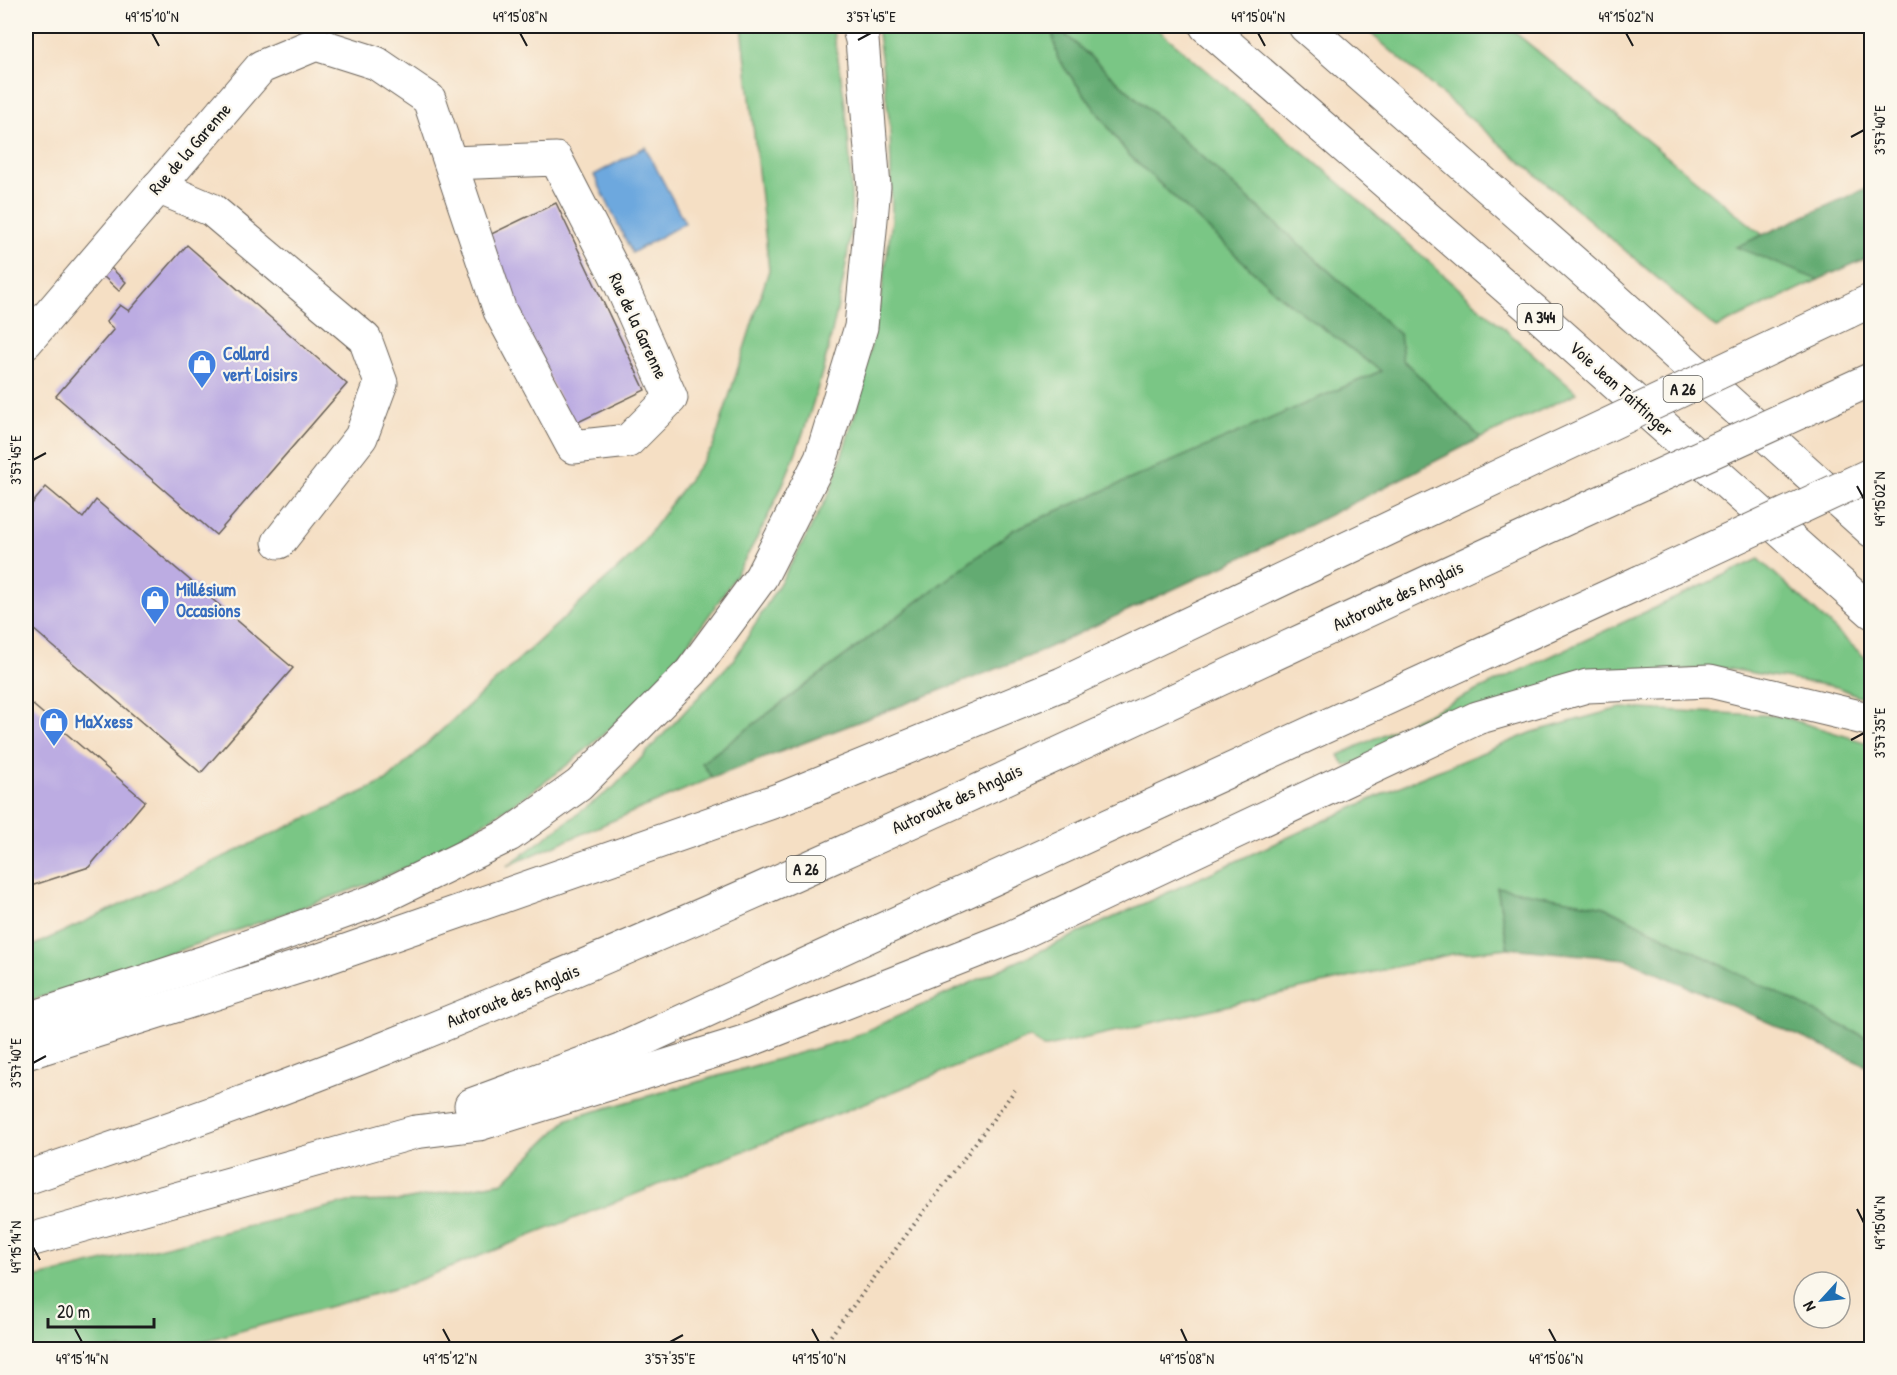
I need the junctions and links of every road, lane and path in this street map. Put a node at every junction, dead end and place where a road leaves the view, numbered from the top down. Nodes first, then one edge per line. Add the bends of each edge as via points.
1 (858, 26) edge
2 (1206, 26) edge
3 (1305, 26) edge
4 (451, 163) junction
5 (158, 187) junction
6 (1859, 306) edge
7 (26, 342) edge
8 (1872, 379) edge
9 (1872, 474) edge
10 (1872, 531) edge
11 (279, 543) dead end
12 (1872, 612) edge
13 (1872, 720) edge
14 (26, 1020) edge
15 (26, 1053) edge
16 (1015, 1090) dead end
17 (415, 1132) junction
18 (26, 1178) edge
19 (26, 1241) edge
20 (820, 1350) edge

1 - 14 main road via 874,187 861,327 821,459 761,577 691,672 579,785 509,835 374,901 205,962
2 - 12 main road, Voie Jean Taittinger / A 344
3 - 10 main road
4 - 4 main road, Rue de la Garenne via 500,311 573,447 628,441 671,398 621,285 556,159
4 - 5 main road, Rue de la Garenne via 429,99 376,63 316,44 261,67
5 - 7 main road, Rue de la Garenne
5 - 11 main road via 212,210 365,339 381,383 361,437
6 - 15 main road, A 26, bridge via 1062,684 781,799 317,961
8 - 18 main road, Autoroute des Anglais / A 26, bridge via 844,852 595,962 379,1051
9 - 17 main road, bridge via 620,1050 468,1107
13 - 17 main road via 1710,681 1587,686 1477,718 1012,937 747,1041 479,1124
16 - 20 path
17 - 19 main road

